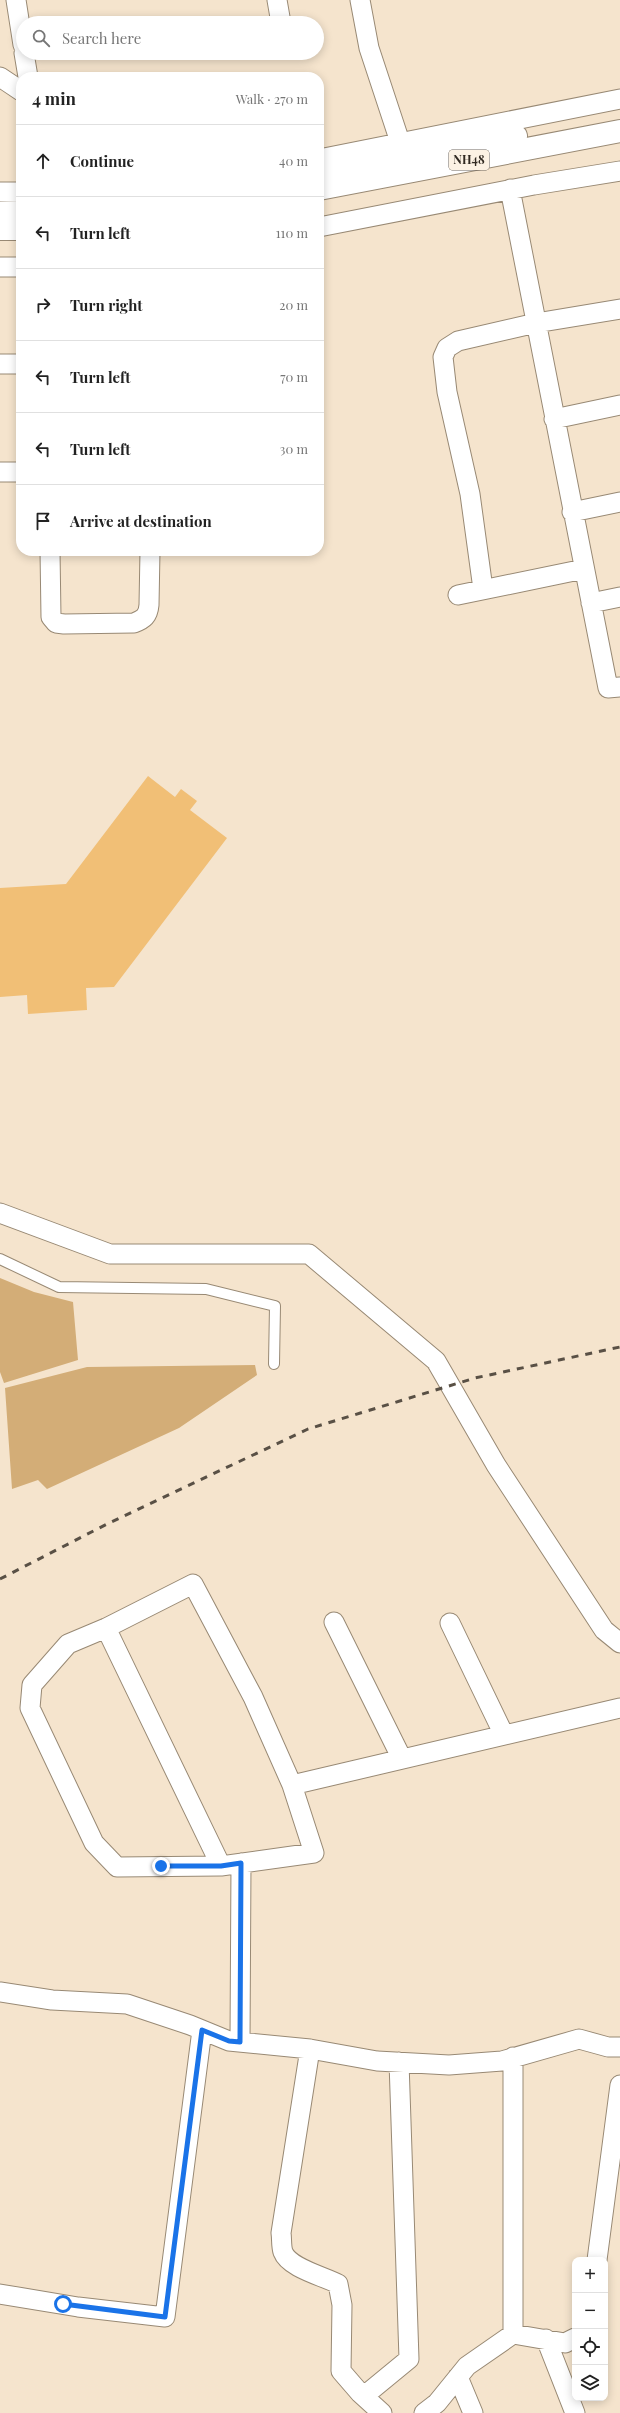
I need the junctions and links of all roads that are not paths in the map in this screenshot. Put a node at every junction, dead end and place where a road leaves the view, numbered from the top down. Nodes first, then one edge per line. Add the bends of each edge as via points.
1 (16, 0) edge
2 (277, 0) edge
3 (360, 0) edge
4 (18, 16) edge
5 (280, 16) edge
6 (25, 60) edge
7 (27, 72) edge
8 (0, 77) edge
9 (16, 88) edge
10 (620, 99) edge
11 (620, 117) edge
12 (620, 132) edge
13 (400, 142) junction
14 (324, 158) edge
15 (620, 171) edge
16 (324, 172) edge
17 (324, 188) edge
18 (510, 189) junction
19 (0, 192) edge
20 (16, 192) edge
21 (16, 212) edge
22 (0, 213) edge
23 (324, 226) edge
24 (0, 229) edge
25 (16, 229) edge
26 (0, 267) edge
27 (16, 267) edge
28 (620, 309) edge
29 (536, 323) junction
30 (0, 364) edge
31 (16, 364) edge
32 (620, 405) edge
33 (554, 419) junction
34 (0, 472) edge
35 (16, 472) edge
36 (620, 502) edge
37 (572, 512) junction
38 (50, 556) edge
39 (150, 556) edge
40 (584, 569) junction
41 (483, 589) junction
42 (458, 595) dead end
43 (620, 597) edge
44 (591, 603) junction
45 (620, 687) edge
46 (0, 1213) edge
47 (0, 1259) edge
48 (274, 1364) dead end
49 (334, 1622) dead end
50 (450, 1623) dead end
51 (106, 1628) junction
52 (620, 1643) edge
53 (620, 1708) edge
54 (504, 1735) junction
55 (402, 1759) junction
56 (292, 1785) junction
57 (241, 1863) junction
58 (221, 1866) junction
59 (0, 1992) edge
60 (202, 2030) junction
61 (240, 2042) junction
62 (620, 2047) edge
63 (310, 2049) junction
64 (513, 2057) junction
65 (399, 2062) junction
66 (620, 2085) edge
67 (597, 2257) edge
68 (0, 2294) edge
69 (513, 2334) junction
70 (546, 2339) junction
71 (572, 2340) edge
72 (458, 2378) junction
73 (364, 2396) junction
74 (382, 2413) edge
75 (424, 2413) edge
76 (473, 2413) edge
77 (575, 2413) edge

1 - 4 street
2 - 5 street
3 - 13 street via 369,48
6 - 7 street
8 - 9 street
10 - 13 street
11 - 16 highway, NH48
12 - 17 highway, NH48
13 - 14 street
15 - 18 street
18 - 23 street
18 - 29 street
19 - 20 street
21 - 22 highway
24 - 25 highway
26 - 27 street
28 - 29 street
29 - 33 street
29 - 41 street via 458,341 448,348 443,357 470,494
30 - 31 street
32 - 33 street
33 - 37 street
34 - 35 street
36 - 37 street
37 - 40 street
38 - 39 street via 51,617 56,623 64,624 134,623 143,619 148,614 149,605
40 - 41 street
40 - 44 street
41 - 42 street
43 - 44 street
44 - 45 street via 608,688
46 - 52 street via 110,1254 309,1254 436,1361 514,1492 604,1630
47 - 48 lane via 59,1287 206,1289 276,1306
49 - 55 street
50 - 54 street
51 - 56 street via 193,1584 253,1697
51 - 58 street
51 - 58 street via 68,1644 32,1685 30,1708 94,1843 117,1867
53 - 54 street
54 - 55 street
55 - 56 street
56 - 57 street via 314,1853
57 - 58 street
57 - 61 street
59 - 60 street via 52,2000 127,2004
60 - 61 street via 229,2041
60 - 68 street via 165,2317 78,2307
61 - 63 street
62 - 64 street via 608,2047 579,2039
63 - 65 street via 377,2061
63 - 73 street via 281,2233 283,2252 297,2267 338,2284 342,2305 341,2371
64 - 65 street via 502,2061 449,2066
64 - 69 street
65 - 73 street via 409,2359
66 - 67 street
69 - 70 street
69 - 72 street via 467,2366
70 - 71 street via 565,2343
70 - 77 street
72 - 75 street via 437,2403
72 - 76 street
73 - 74 street

